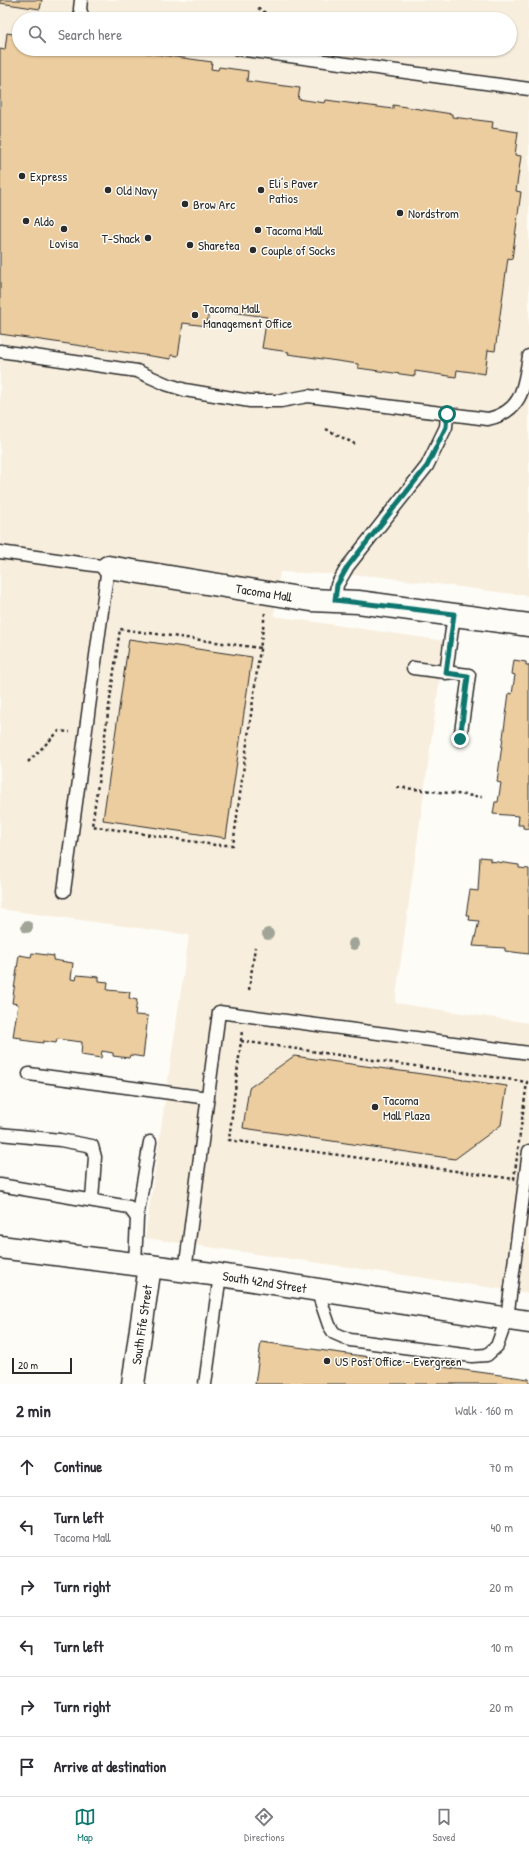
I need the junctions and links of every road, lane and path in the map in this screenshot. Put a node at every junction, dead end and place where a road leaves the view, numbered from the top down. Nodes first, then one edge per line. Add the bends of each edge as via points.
1 (81, 0) edge
2 (258, 8) dead end
3 (81, 12) edge
4 (264, 12) edge
5 (289, 56) edge
6 (529, 89) edge
7 (0, 351) edge
8 (529, 356) edge
9 (447, 414) junction
10 (326, 429) dead end
11 (355, 444) dead end
12 (0, 552) edge
13 (108, 568) junction
14 (335, 600) junction
15 (266, 611) dead end
16 (454, 614) junction
17 (529, 625) edge
18 (260, 648) junction
19 (413, 668) dead end
20 (446, 673) junction
21 (85, 734) junction
22 (104, 736) junction
23 (460, 739) dead end
24 (28, 762) dead end
25 (397, 787) dead end
26 (482, 797) dead end
27 (64, 891) dead end
28 (255, 947) dead end
29 (248, 990) dead end
30 (242, 1028) dead end
31 (241, 1041) junction
32 (529, 1053) edge
33 (30, 1074) dead end
34 (208, 1098) junction
35 (0, 1134) edge
36 (150, 1142) dead end
37 (529, 1151) edge
38 (0, 1185) edge
39 (92, 1200) junction
40 (137, 1218) junction
41 (0, 1247) edge
42 (142, 1265) junction
43 (185, 1271) junction
44 (220, 1275) junction
45 (317, 1290) junction
46 (507, 1318) junction
47 (529, 1322) edge
48 (133, 1384) edge
49 (205, 1384) edge

1 - 3 lane
2 - 4 path
5 - 6 lane
7 - 9 lane via 137,371 185,390 250,401 281,401 308,396
8 - 9 lane via 522,392 513,406 501,416 488,419
9 - 14 lane via 446,427 427,466 348,566 337,585
10 - 11 path
12 - 13 lane, Tacoma Mall
13 - 14 street, Tacoma Mall via 311,600
13 - 21 lane
14 - 16 street, Tacoma Mall
15 - 18 path
16 - 17 street, Tacoma Mall
16 - 20 lane
18 - 22 path via 120,629
18 - 22 path via 233,845 215,845 92,826
19 - 20 lane
20 - 23 lane via 468,676
21 - 22 path
21 - 24 path via 60,731
21 - 27 lane
25 - 26 path
28 - 29 path
30 - 31 path
31 - 31 path via 229,1140 514,1179 527,1082
32 - 34 lane via 219,1012
33 - 34 lane
34 - 43 lane
35 - 39 lane via 92,1146 95,1157
36 - 40 lane
37 - 46 lane
38 - 39 lane
39 - 40 lane via 130,1207
40 - 42 lane
41 - 42 street, South 42nd Street
42 - 43 street, South 42nd Street
42 - 48 street, South Fife Street
43 - 44 street, South 42nd Street
44 - 45 street, South 42nd Street
44 - 49 lane
45 - 46 street, South 42nd Street
45 - 46 lane via 334,1333 350,1340 472,1356 487,1355 497,1346
46 - 47 street, South 42nd Street

